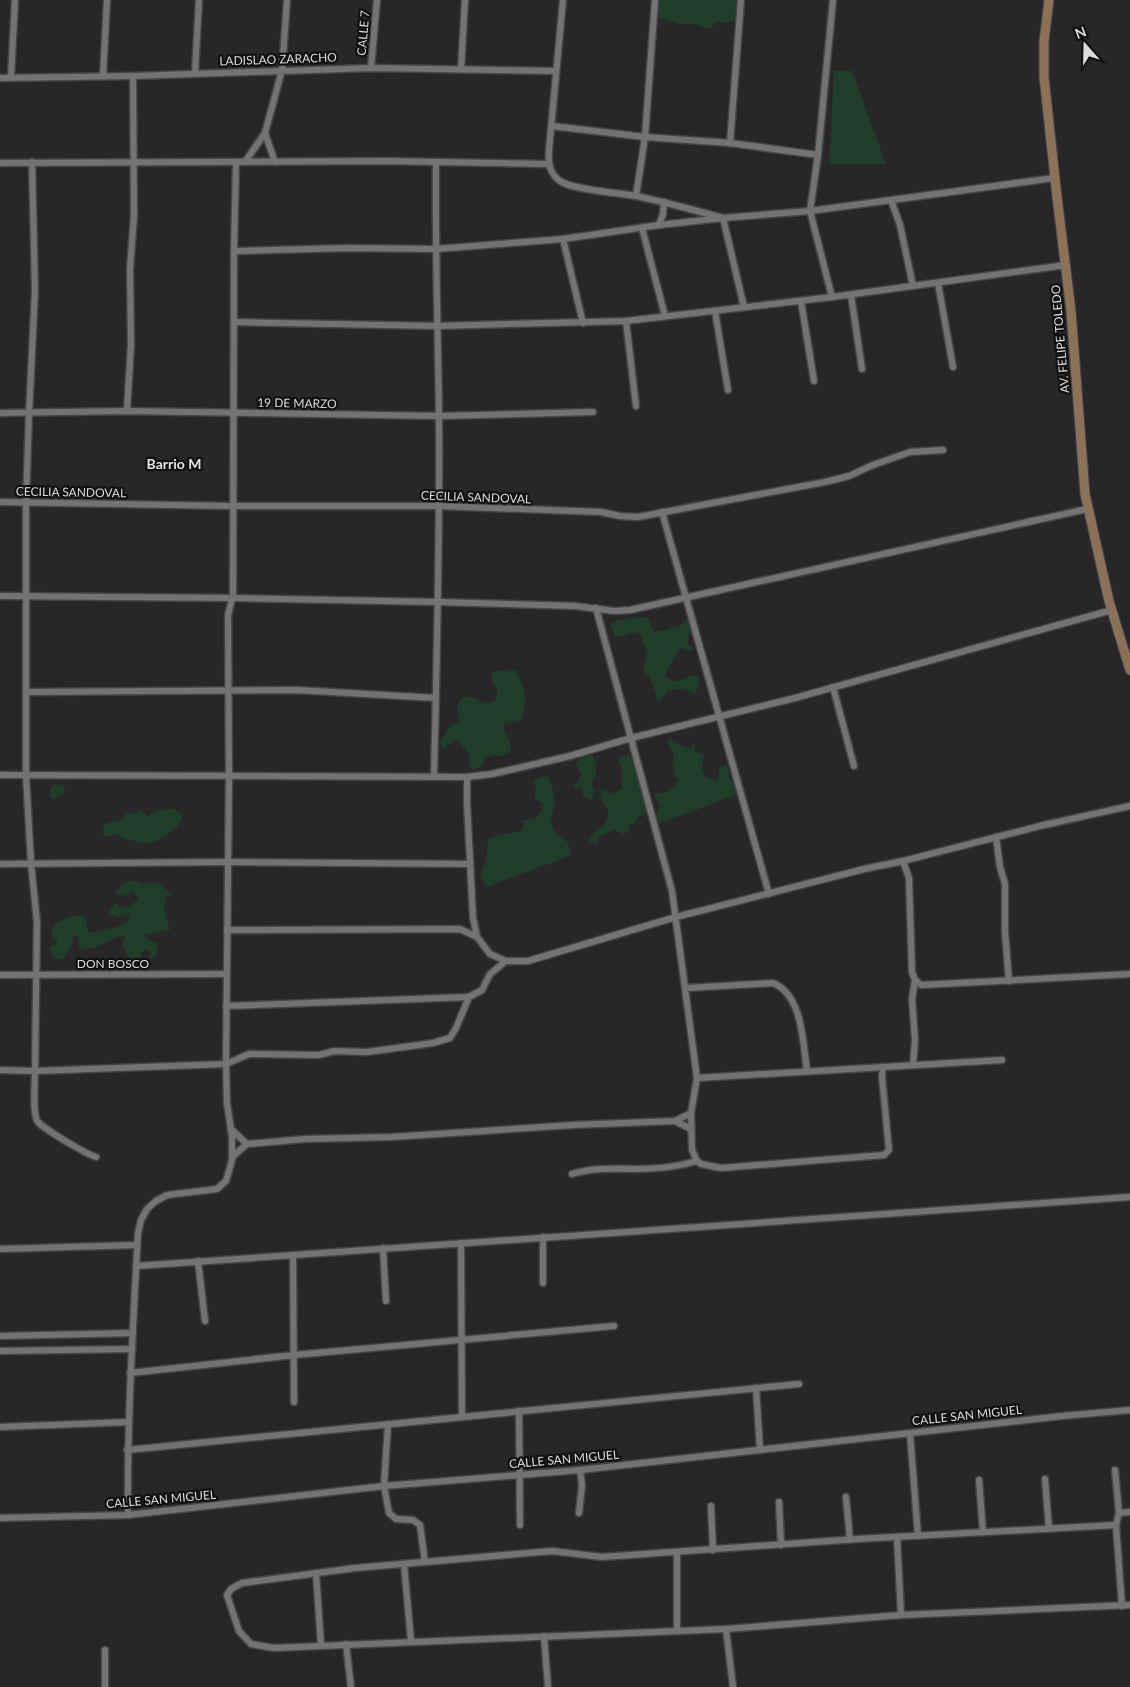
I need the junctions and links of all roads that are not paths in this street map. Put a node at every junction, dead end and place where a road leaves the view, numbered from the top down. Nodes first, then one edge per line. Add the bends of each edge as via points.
1 (15, 0) edge
2 (107, 0) edge
3 (199, 0) edge
4 (286, 0) edge
5 (376, 0) edge
6 (465, 0) edge
7 (563, 0) edge
8 (655, 0) edge
9 (741, 0) edge
10 (834, 0) edge
11 (1049, 0) edge
12 (371, 68) junction
13 (461, 69) junction
14 (282, 70) junction
15 (556, 71) junction
16 (195, 73) junction
17 (11, 76) junction
18 (103, 76) junction
19 (133, 76) junction
20 (0, 78) edge
21 (552, 126) junction
22 (264, 133) junction
23 (645, 137) junction
24 (730, 143) junction
25 (818, 155) junction
26 (1, 161) edge
27 (32, 162) junction
28 (133, 162) junction
29 (236, 162) junction
30 (245, 162) junction
31 (275, 162) junction
32 (436, 163) junction
33 (548, 164) junction
34 (1054, 178) junction
35 (636, 196) junction
36 (891, 200) junction
37 (664, 202) junction
38 (810, 211) junction
39 (723, 218) junction
40 (659, 225) junction
41 (642, 228) junction
42 (563, 239) junction
43 (435, 249) junction
44 (234, 251) junction
45 (1066, 265) junction
46 (938, 282) junction
47 (913, 286) junction
48 (851, 295) junction
49 (832, 297) junction
50 (801, 301) junction
51 (744, 307) junction
52 (715, 310) junction
53 (665, 316) junction
54 (626, 321) junction
55 (234, 322) junction
56 (583, 323) junction
57 (438, 326) junction
58 (953, 367) dead end
59 (862, 369) dead end
60 (814, 382) dead end
61 (728, 390) dead end
62 (636, 406) dead end
63 (127, 412) junction
64 (593, 412) dead end
65 (0, 413) edge
66 (234, 413) junction
67 (29, 414) junction
68 (439, 416) junction
69 (943, 450) dead end
70 (0, 502) edge
71 (26, 503) junction
72 (233, 506) junction
73 (439, 506) junction
74 (1087, 509) junction
75 (662, 512) junction
76 (0, 596) edge
77 (26, 596) junction
78 (232, 598) junction
79 (686, 598) junction
80 (438, 602) junction
81 (596, 608) junction
82 (1112, 610) junction
83 (1130, 670) edge
84 (833, 687) junction
85 (228, 690) junction
86 (26, 692) junction
87 (436, 698) junction
88 (719, 716) junction
89 (631, 738) junction
90 (854, 766) dead end
91 (0, 775) edge
92 (26, 776) junction
93 (229, 776) junction
94 (434, 776) junction
95 (467, 777) junction
96 (1130, 806) edge
97 (996, 837) junction
98 (902, 861) junction
99 (228, 862) junction
100 (31, 863) junction
101 (0, 864) edge
102 (470, 864) junction
103 (769, 894) junction
104 (676, 917) junction
105 (227, 930) junction
106 (477, 937) junction
107 (506, 961) junction
108 (226, 974) junction
109 (1130, 974) edge
110 (0, 975) edge
111 (37, 975) junction
112 (915, 980) junction
113 (1009, 981) junction
114 (686, 988) junction
115 (469, 997) junction
116 (226, 1006) junction
117 (1002, 1060) dead end
118 (226, 1064) junction
119 (914, 1064) junction
120 (883, 1067) junction
121 (0, 1070) edge
122 (35, 1071) junction
123 (807, 1071) junction
124 (697, 1078) junction
125 (692, 1113) junction
126 (675, 1121) junction
127 (231, 1129) junction
128 (691, 1129) junction
129 (247, 1144) junction
130 (232, 1157) junction
131 (96, 1158) dead end
132 (697, 1161) junction
133 (572, 1174) dead end
134 (1130, 1196) edge
135 (543, 1237) junction
136 (461, 1243) junction
137 (137, 1245) junction
138 (383, 1248) junction
139 (0, 1249) edge
140 (293, 1255) junction
141 (198, 1261) junction
142 (136, 1266) junction
143 (543, 1283) dead end
144 (386, 1301) dead end
145 (205, 1321) dead end
146 (614, 1326) dead end
147 (133, 1333) junction
148 (0, 1336) edge
149 (461, 1340) junction
150 (132, 1349) junction
151 (0, 1351) edge
152 (294, 1355) junction
153 (130, 1373) junction
154 (799, 1384) dead end
155 (756, 1388) junction
156 (294, 1402) dead end
157 (1130, 1410) edge
158 (519, 1411) junction
159 (462, 1417) junction
160 (128, 1422) junction
161 (388, 1424) junction
162 (0, 1427) edge
163 (910, 1433) junction
164 (127, 1450) junction
165 (760, 1450) junction
166 (580, 1470) junction
167 (1115, 1470) dead end
168 (520, 1475) junction
169 (1045, 1479) dead end
170 (979, 1480) dead end
171 (384, 1486) junction
172 (846, 1497) dead end
173 (779, 1502) dead end
174 (711, 1506) dead end
175 (1130, 1512) edge
176 (579, 1513) dead end
177 (1119, 1513) junction
178 (128, 1515) junction
179 (0, 1518) edge
180 (520, 1525) dead end
181 (1116, 1525) junction
182 (1049, 1529) junction
183 (983, 1532) junction
184 (918, 1536) junction
185 (897, 1537) junction
186 (850, 1540) junction
187 (781, 1545) junction
188 (713, 1550) junction
189 (677, 1552) junction
190 (425, 1562) junction
191 (404, 1564) junction
192 (316, 1573) junction
193 (1130, 1605) edge
194 (1122, 1606) junction
195 (902, 1615) junction
196 (726, 1629) junction
197 (677, 1631) junction
198 (544, 1636) junction
199 (411, 1642) junction
200 (346, 1644) junction
201 (321, 1645) junction
202 (105, 1650) dead end
203 (105, 1687) edge
204 (351, 1687) edge
205 (548, 1687) edge
206 (733, 1687) edge

1 - 17 street
2 - 18 street
3 - 16 street
4 - 14 street
5 - 12 street, CALLE 7
6 - 13 street
7 - 15 street
8 - 23 street
9 - 24 street
10 - 25 street
11 - 34 main road, AV. FELIPE TOLEDO via 1044,77
12 - 13 street, LADISLAO ZARACHO
12 - 14 street, LADISLAO ZARACHO
13 - 15 street, LADISLAO ZARACHO
14 - 16 street, LADISLAO ZARACHO
14 - 22 street
15 - 21 street
16 - 19 street, LADISLAO ZARACHO
17 - 18 street, LADISLAO ZARACHO
17 - 20 street, LADISLAO ZARACHO
18 - 19 street, LADISLAO ZARACHO
19 - 28 street
21 - 23 street
21 - 33 street
22 - 30 street
22 - 31 street
23 - 24 street
23 - 35 street
24 - 25 street
25 - 38 street
26 - 27 street
27 - 28 street
27 - 67 street via 35,290
28 - 29 street
28 - 63 street
29 - 30 street
29 - 44 street
30 - 31 street
31 - 32 street
32 - 33 street
32 - 43 street
33 - 35 street via 552,173 572,186
34 - 36 street
34 - 45 main road, AV. FELIPE TOLEDO
35 - 37 street
36 - 38 street
36 - 47 street via 900,225
37 - 39 street
37 - 40 street
38 - 39 street
38 - 49 street
39 - 40 street
39 - 51 street
40 - 41 street
41 - 42 street
41 - 53 street
42 - 43 street
42 - 56 street
43 - 44 street
43 - 57 street
44 - 55 street
45 - 46 street
45 - 74 main road, AV. FELIPE TOLEDO
46 - 47 street
46 - 58 street
47 - 48 street
48 - 49 street
48 - 59 street
49 - 50 street
50 - 51 street
50 - 60 street
51 - 52 street
52 - 53 street
52 - 61 street
53 - 54 street
54 - 56 street
54 - 62 street
55 - 57 street
55 - 66 street
56 - 57 street
57 - 68 street
63 - 66 street, 19 DE MARZO
63 - 67 street, 19 DE MARZO
64 - 68 street, 19 DE MARZO
65 - 67 street, 19 DE MARZO
66 - 68 street, 19 DE MARZO
66 - 72 street
67 - 71 street
68 - 73 street
69 - 75 street, CECILIA SANDOVAL via 910,452 849,476 824,482
70 - 71 street, CECILIA SANDOVAL
71 - 72 street, CECILIA SANDOVAL
71 - 77 street
72 - 73 street, CECILIA SANDOVAL
72 - 78 street
73 - 75 street, CECILIA SANDOVAL via 601,512 638,517
73 - 80 street
74 - 79 street
74 - 82 main road, AV. FELIPE TOLEDO
75 - 79 street
76 - 77 street
77 - 78 street
77 - 86 street
78 - 80 street
78 - 85 street via 228,615
79 - 81 street via 630,610
79 - 88 street
80 - 81 street
80 - 87 street
81 - 89 street
82 - 83 main road, AV. FELIPE TOLEDO
82 - 84 street
84 - 88 street
84 - 90 street
85 - 86 street
85 - 87 street via 297,690
85 - 93 street
86 - 92 street
87 - 94 street
88 - 89 street
88 - 103 street
89 - 95 street via 570,756
89 - 104 street
91 - 92 street
92 - 93 street
92 - 100 street
93 - 94 street
93 - 99 street
94 - 95 street
95 - 102 street
96 - 97 street
97 - 98 street
97 - 113 street via 1005,884
98 - 103 street
98 - 112 street via 909,878 912,972
99 - 100 street
99 - 102 street
99 - 105 street
100 - 101 street
100 - 111 street via 37,922
102 - 106 street
103 - 104 street
104 - 107 street via 528,961
104 - 114 street
105 - 106 street via 460,930
105 - 108 street
106 - 107 street via 490,954
107 - 115 street via 490,974 482,990
108 - 111 street, DON BOSCO
108 - 116 street
109 - 113 street
110 - 111 street, DON BOSCO
111 - 122 street
112 - 113 street via 921,984
112 - 119 street via 912,999
114 - 123 street via 773,983 781,986 798,1012
114 - 124 street
115 - 116 street
115 - 118 street via 450,1038 434,1043 319,1055 249,1054
116 - 118 street
117 - 119 street
118 - 122 street
118 - 127 street
119 - 120 street
120 - 123 street
120 - 132 street via 889,1150 884,1155 721,1168
121 - 122 street
122 - 131 street via 38,1122
123 - 124 street
124 - 125 street
125 - 126 street
125 - 128 street
126 - 128 street
126 - 129 street
127 - 129 street
127 - 130 street
128 - 132 street via 692,1150
129 - 130 street
130 - 137 street via 226,1181 217,1189 167,1195 147,1208 141,1220
132 - 133 street via 656,1169 604,1168
134 - 135 street
135 - 136 street
135 - 143 street
136 - 138 street
136 - 149 street
137 - 139 street
137 - 142 street
138 - 140 street
138 - 144 street
140 - 141 street
140 - 152 street
141 - 142 street
141 - 145 street
142 - 147 street
146 - 149 street
147 - 148 street
147 - 150 street
149 - 152 street
149 - 159 street
150 - 151 street
150 - 153 street
152 - 153 street
152 - 156 street
153 - 160 street
154 - 155 street
155 - 158 street
155 - 165 street
157 - 163 street, CALLE SAN MIGUEL
158 - 159 street
158 - 168 street
159 - 161 street
160 - 162 street
160 - 164 street
161 - 164 street
161 - 171 street
163 - 165 street, CALLE SAN MIGUEL
163 - 184 street
164 - 178 street
165 - 166 street, CALLE SAN MIGUEL
166 - 168 street, CALLE SAN MIGUEL
166 - 176 street
167 - 177 street
168 - 171 street, CALLE SAN MIGUEL
168 - 180 street
169 - 182 street
170 - 183 street
171 - 178 street, CALLE SAN MIGUEL
171 - 190 street via 389,1513 396,1519 413,1520 420,1525
172 - 186 street
173 - 187 street
174 - 188 street
175 - 177 street
177 - 181 street
178 - 179 street, CALLE SAN MIGUEL
181 - 182 street
181 - 194 street
182 - 183 street
183 - 184 street
184 - 185 street
185 - 186 street
185 - 195 street
186 - 187 street
187 - 188 street
188 - 189 street
189 - 190 street via 602,1557 552,1551
189 - 197 street
190 - 191 street
191 - 192 street
191 - 199 street
192 - 201 street
192 - 201 street via 242,1583 227,1595 239,1631 251,1644 274,1648
193 - 194 street
194 - 195 street
195 - 196 street
196 - 197 street
196 - 206 street
197 - 198 street
198 - 199 street
198 - 205 street
199 - 200 street
200 - 201 street
200 - 204 street
202 - 203 street

